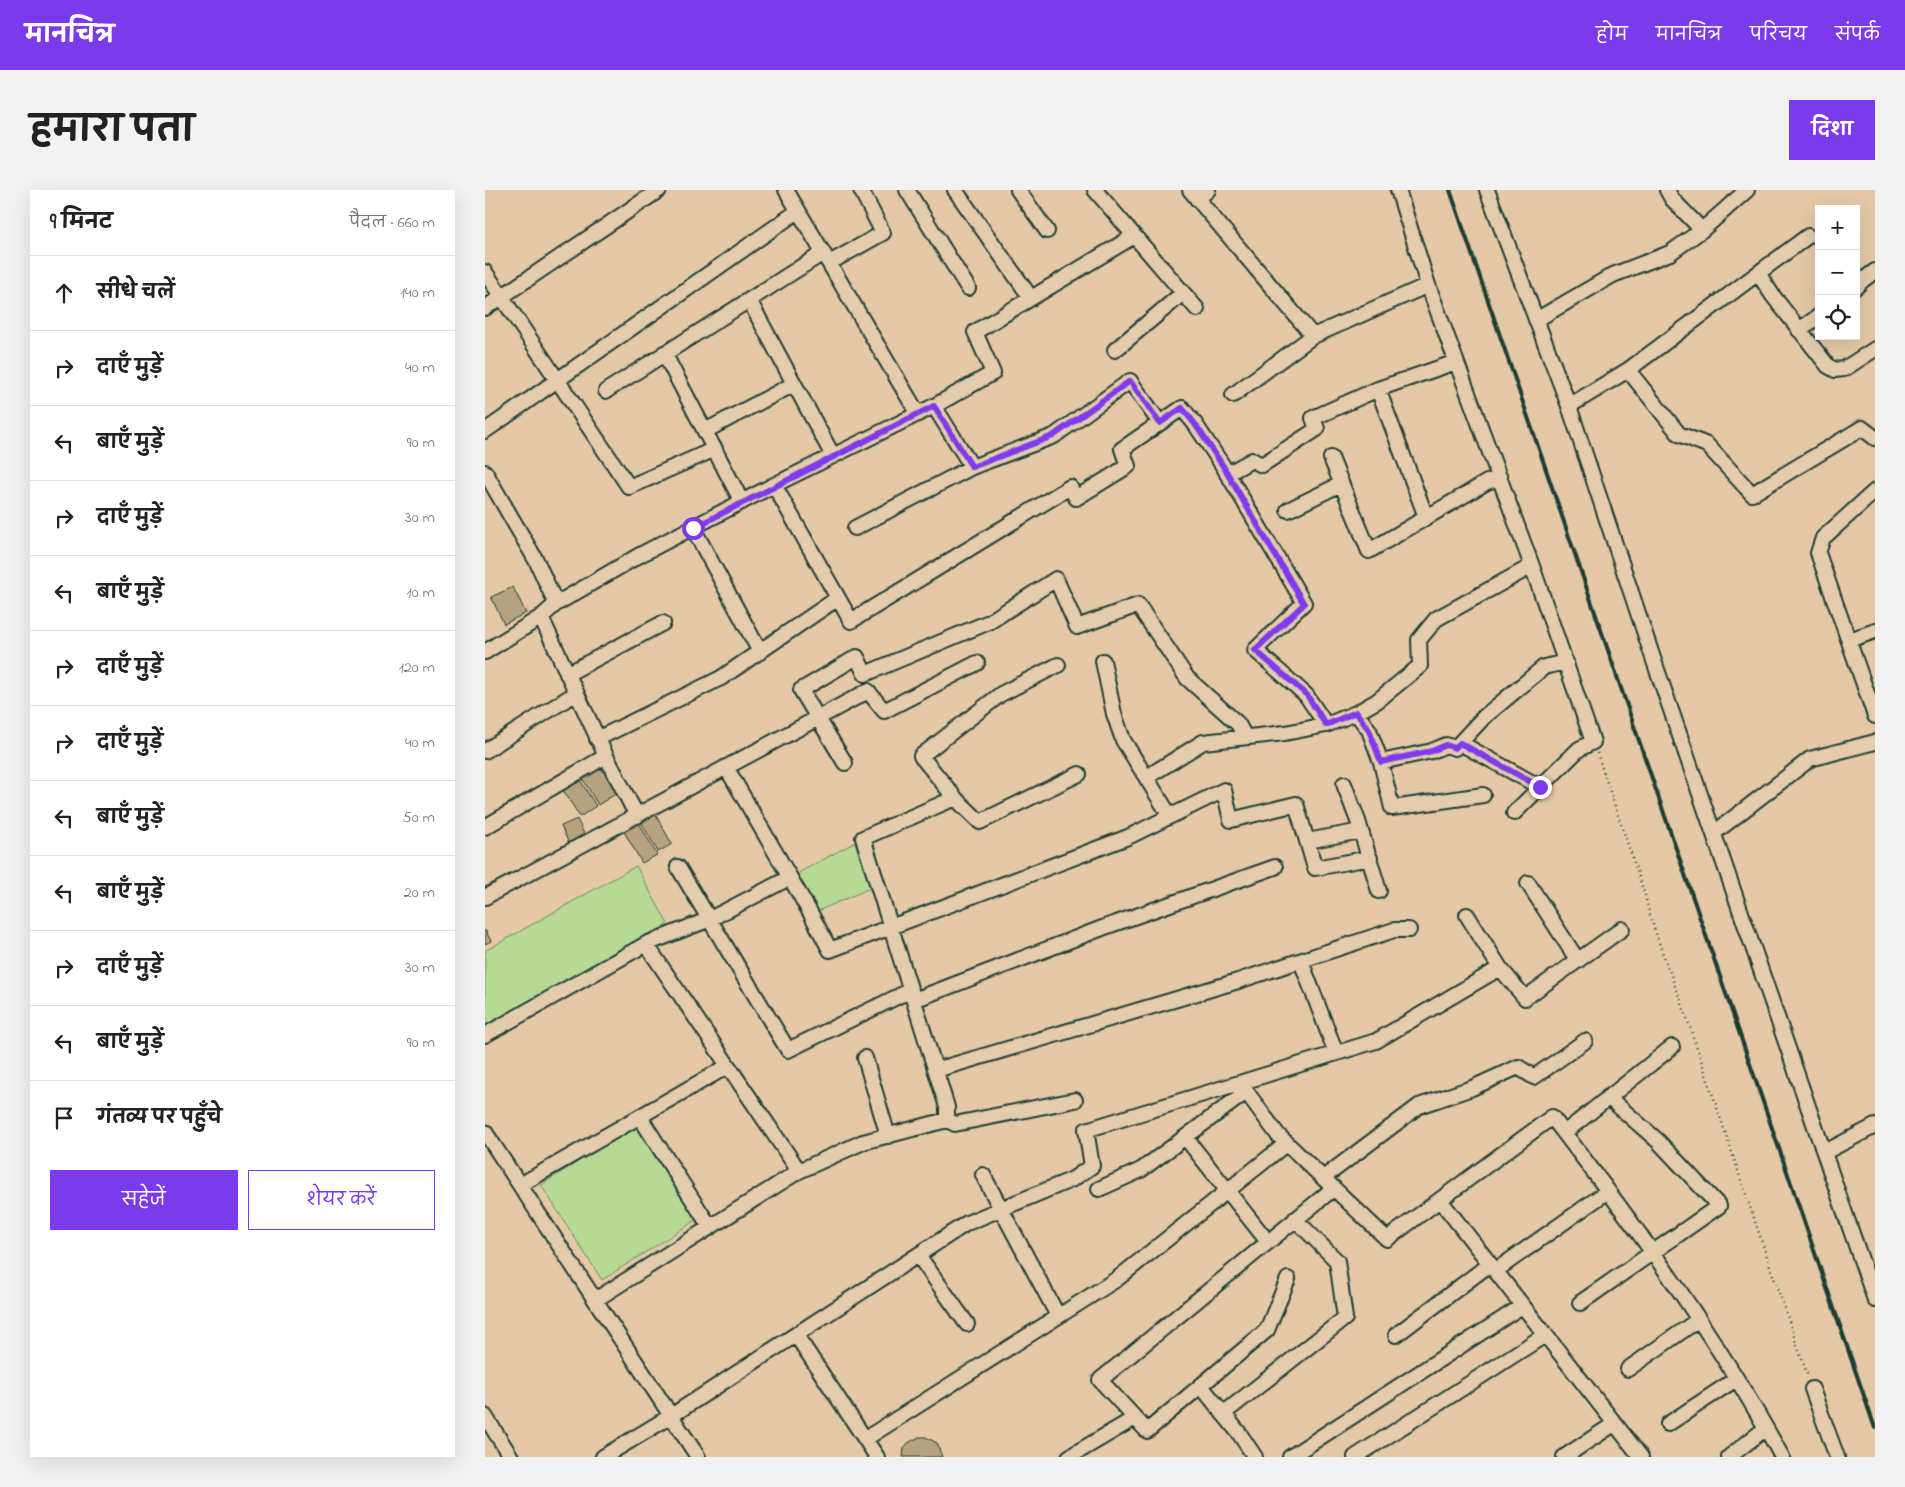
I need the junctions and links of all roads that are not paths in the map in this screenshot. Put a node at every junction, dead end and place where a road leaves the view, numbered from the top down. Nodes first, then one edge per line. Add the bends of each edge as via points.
1 (659, 190) edge
2 (786, 190) edge
3 (861, 190) edge
4 (907, 190) edge
5 (955, 190) edge
6 (1018, 190) edge
7 (1095, 190) edge
8 (1398, 190) edge
9 (1487, 190) edge
10 (1667, 190) edge
11 (1747, 190) edge
12 (1198, 193) edge
13 (798, 211) junction
14 (1701, 230) junction
15 (1047, 232) dead end
16 (1134, 236) junction
17 (1808, 236) dead end
18 (826, 258) junction
19 (1875, 271) edge
20 (485, 272) edge
21 (1758, 273) junction
22 (1860, 284) edge
23 (1428, 285) junction
24 (968, 288) dead end
25 (1183, 293) junction
26 (503, 296) junction
27 (1031, 298) junction
28 (749, 300) junction
29 (485, 308) edge
30 (1197, 310) dead end
31 (1815, 319) edge
32 (1536, 320) junction
33 (1799, 330) junction
34 (1313, 336) junction
35 (1875, 348) edge
36 (1115, 350) dead end
37 (665, 353) junction
38 (1456, 362) junction
39 (1628, 370) junction
40 (558, 379) junction
41 (794, 384) junction
42 (607, 390) dead end
43 (1378, 390) junction
44 (1233, 395) dead end
45 (934, 406) junction
46 (1569, 406) junction
47 (918, 414) junction
48 (1160, 423) junction
49 (485, 431) edge
50 (705, 431) junction
51 (1875, 438) edge
52 (715, 449) junction
53 (833, 456) junction
54 (1331, 458) dead end
55 (972, 467) junction
56 (485, 472) edge
57 (1227, 474) junction
58 (1500, 478) junction
59 (1341, 484) junction
60 (774, 485) junction
61 (1875, 490) edge
62 (742, 502) junction
63 (1289, 510) dead end
64 (1426, 517) junction
65 (693, 528) junction
66 (855, 528) dead end
67 (1532, 566) junction
68 (838, 598) junction
69 (556, 604) junction
70 (541, 617) junction
71 (663, 623) dead end
72 (1875, 631) edge
73 (1849, 640) junction
74 (485, 652) edge
75 (760, 652) junction
76 (1103, 661) dead end
77 (1566, 662) junction
78 (977, 663) dead end
79 (1058, 665) dead end
80 (567, 674) junction
81 (576, 693) junction
82 (1356, 712) junction
83 (1875, 716) edge
84 (818, 718) junction
85 (1326, 725) junction
86 (1245, 737) junction
87 (597, 739) junction
88 (1875, 742) edge
89 (1460, 743) junction
90 (485, 751) edge
91 (605, 756) junction
92 (1381, 762) junction
93 (845, 763) dead end
94 (726, 767) junction
95 (1079, 774) dead end
96 (1147, 778) junction
97 (1344, 784) dead end
98 (1540, 787) junction
99 (1483, 795) dead end
100 (955, 798) junction
101 (1514, 813) dead end
102 (637, 816) junction
103 (1170, 816) junction
104 (485, 827) edge
105 (1361, 831) junction
106 (1714, 833) junction
107 (1307, 841) junction
108 (1370, 858) junction
109 (678, 867) dead end
110 (1275, 867) dead end
111 (789, 878) junction
112 (1529, 883) dead end
113 (1379, 892) dead end
114 (485, 897) edge
115 (1467, 915) dead end
116 (710, 919) junction
117 (891, 928) junction
118 (1622, 929) dead end
119 (1409, 930) dead end
120 (646, 944) junction
121 (1301, 960) junction
122 (1578, 961) junction
123 (1500, 968) junction
124 (912, 995) junction
125 (485, 1035) edge
126 (1585, 1040) dead end
127 (1672, 1048) dead end
128 (1336, 1053) junction
129 (865, 1058) dead end
130 (728, 1066) junction
131 (936, 1070) junction
132 (1243, 1088) junction
133 (1608, 1097) junction
134 (1075, 1100) dead end
135 (640, 1117) junction
136 (947, 1120) junction
137 (1875, 1126) edge
138 (485, 1132) edge
139 (1564, 1133) junction
140 (888, 1136) junction
141 (1185, 1137) junction
142 (1287, 1143) junction
143 (1825, 1152) junction
144 (799, 1170) junction
145 (983, 1175) dead end
146 (1323, 1178) junction
147 (520, 1185) junction
148 (1334, 1188) junction
149 (1099, 1189) dead end
150 (1227, 1190) junction
151 (1608, 1191) junction
152 (1440, 1200) junction
153 (1001, 1209) junction
154 (1295, 1219) junction
155 (710, 1227) junction
156 (1268, 1242) junction
157 (1653, 1252) junction
158 (918, 1255) junction
159 (1493, 1268) junction
160 (1287, 1279) dead end
161 (595, 1300) junction
162 (1875, 1300) edge
163 (1579, 1303) dead end
164 (1522, 1306) junction
165 (1058, 1316) junction
166 (1698, 1320) junction
167 (967, 1324) dead end
168 (795, 1335) junction
169 (1396, 1335) dead end
170 (1545, 1335) junction
171 (1628, 1369) dead end
172 (1737, 1379) junction
173 (1201, 1386) junction
174 (1812, 1389) road end
175 (1223, 1414) junction
176 (485, 1416) edge
177 (671, 1416) junction
178 (1135, 1418) junction
179 (1614, 1424) junction
180 (1668, 1424) dead end
181 (1766, 1428) junction
182 (865, 1439) junction
183 (511, 1457) edge
184 (603, 1457) edge
185 (698, 1457) edge
186 (877, 1457) edge
187 (1069, 1457) edge
188 (1255, 1457) edge
189 (1291, 1457) edge
190 (1355, 1457) edge
191 (1564, 1457) edge
192 (1641, 1457) edge
193 (1729, 1457) edge
194 (1782, 1457) edge
195 (1837, 1457) edge

1 - 26 street
2 - 13 street
3 - 18 street via 883,233
4 - 24 street
5 - 27 street
6 - 15 street
7 - 16 street
8 - 23 street
9 - 32 street
10 - 14 street
11 - 14 street
12 - 34 street
13 - 18 street
13 - 40 street
14 - 32 street via 1670,253 1613,275
16 - 25 street
16 - 27 street
17 - 21 street
18 - 28 street
18 - 47 street
19 - 22 street
20 - 26 street
21 - 33 street
21 - 39 street
23 - 34 street
23 - 38 street
25 - 30 street
25 - 36 street
26 - 29 street
26 - 40 street
27 - 45 street via 975,332 993,373
28 - 37 street
28 - 41 street
31 - 33 street
32 - 46 street
33 - 35 street via 1828,366 1835,370 1844,369
34 - 44 street
37 - 42 street
37 - 50 street
38 - 43 street
38 - 58 street
39 - 46 street
39 - 51 street via 1679,434 1707,445 1752,494 1862,428
40 - 49 street
40 - 52 street via 629,487
41 - 50 street
41 - 53 street
43 - 57 street via 1313,418 1317,429 1262,466 1252,460
43 - 64 street
45 - 47 street
45 - 55 street
46 - 106 street
47 - 53 street
48 - 55 street via 1130,381 1053,436
48 - 57 street via 1182,408
48 - 68 street via 1122,449 1128,466 1076,498 1070,487 851,622
50 - 52 street
52 - 62 street
53 - 60 street
54 - 59 street
55 - 66 street
56 - 69 street via 537,562
57 - 85 street via 1304,604 1255,650 1307,695
58 - 64 street via 1487,482
58 - 67 street
59 - 63 street
59 - 64 street via 1369,551
60 - 62 street
60 - 68 street
61 - 73 street via 1823,538 1818,553
62 - 65 street
65 - 69 street
65 - 75 street
67 - 77 street
67 - 82 street via 1435,618 1419,640 1421,666 1377,701
68 - 75 street
69 - 70 street
70 - 74 street
70 - 80 street
71 - 80 street
72 - 73 street
73 - 83 street
75 - 87 street via 721,678
76 - 96 street via 1123,740
77 - 89 street via 1544,667 1484,717
77 - 98 street via 1593,742 1579,749
78 - 84 street via 884,711 868,691
79 - 100 street via 1001,694 921,756
80 - 81 street
81 - 87 street
81 - 90 street
82 - 85 street
82 - 92 street via 1369,730
84 - 86 street via 801,690 857,657 865,674 989,622 1056,579 1077,627 1138,605 1187,678 1238,724
84 - 93 street
84 - 94 street
85 - 86 street
86 - 96 street via 1203,742
87 - 91 street
88 - 106 street via 1811,759
89 - 92 street via 1455,748 1446,745
89 - 98 street
91 - 102 street
91 - 104 street
92 - 99 street via 1392,808
94 - 102 street
94 - 111 street
95 - 100 street via 980,822
96 - 103 street
97 - 105 street
98 - 101 street
100 - 117 street via 863,838
102 - 114 street
103 - 107 street via 1224,790 1231,820 1296,804
103 - 117 street via 1129,837
105 - 107 street
105 - 108 street
106 - 143 street
107 - 108 street via 1315,868
108 - 113 street
109 - 116 street
110 - 124 street
111 - 116 street
111 - 117 street via 830,950
112 - 122 street
115 - 123 street
116 - 120 street
116 - 124 street via 788,1050
117 - 124 street
118 - 122 street
119 - 121 street via 1393,930
120 - 125 street
120 - 130 street
121 - 128 street
121 - 131 street
122 - 123 street via 1525,998
123 - 128 street via 1376,1040
124 - 131 street
126 - 146 street via 1534,1077 1518,1067 1472,1088 1419,1106
127 - 133 street
128 - 132 street
129 - 140 street
130 - 135 street
130 - 144 street
131 - 136 street via 947,1107
132 - 141 street
132 - 142 street
132 - 153 street via 1086,1130 1092,1166 1073,1178
133 - 139 street
133 - 157 street via 1657,1141 1719,1206
134 - 136 street via 955,1124
135 - 147 street
135 - 155 street
136 - 140 street
137 - 143 street
138 - 147 street
139 - 151 street
139 - 152 street via 1552,1117
140 - 144 street via 863,1142
141 - 149 street via 1141,1170
141 - 150 street
142 - 146 street
142 - 150 street
143 - 162 street
144 - 155 street
145 - 153 street
146 - 148 street
147 - 161 street
148 - 152 street via 1387,1239
148 - 154 street
150 - 156 street
150 - 165 street via 1117,1279
151 - 157 street
151 - 159 street
152 - 159 street
153 - 158 street via 967,1223
153 - 165 street
154 - 156 street
154 - 175 street via 1337,1261 1345,1318
155 - 161 street
156 - 178 street via 1100,1380
157 - 163 street
157 - 166 street
158 - 167 street
158 - 168 street
159 - 164 street
159 - 169 street
160 - 173 street via 1267,1330
161 - 177 street
164 - 170 street
164 - 189 street
165 - 182 street
166 - 171 street
166 - 172 street
168 - 177 street
168 - 182 street
170 - 179 street
170 - 190 street
172 - 180 street
172 - 181 street
173 - 175 street
173 - 178 street via 1147,1431
174 - 195 street
175 - 188 street
176 - 183 street
177 - 184 street
177 - 185 street
178 - 187 street
179 - 191 street
179 - 192 street
181 - 193 street
181 - 194 street
182 - 186 street

